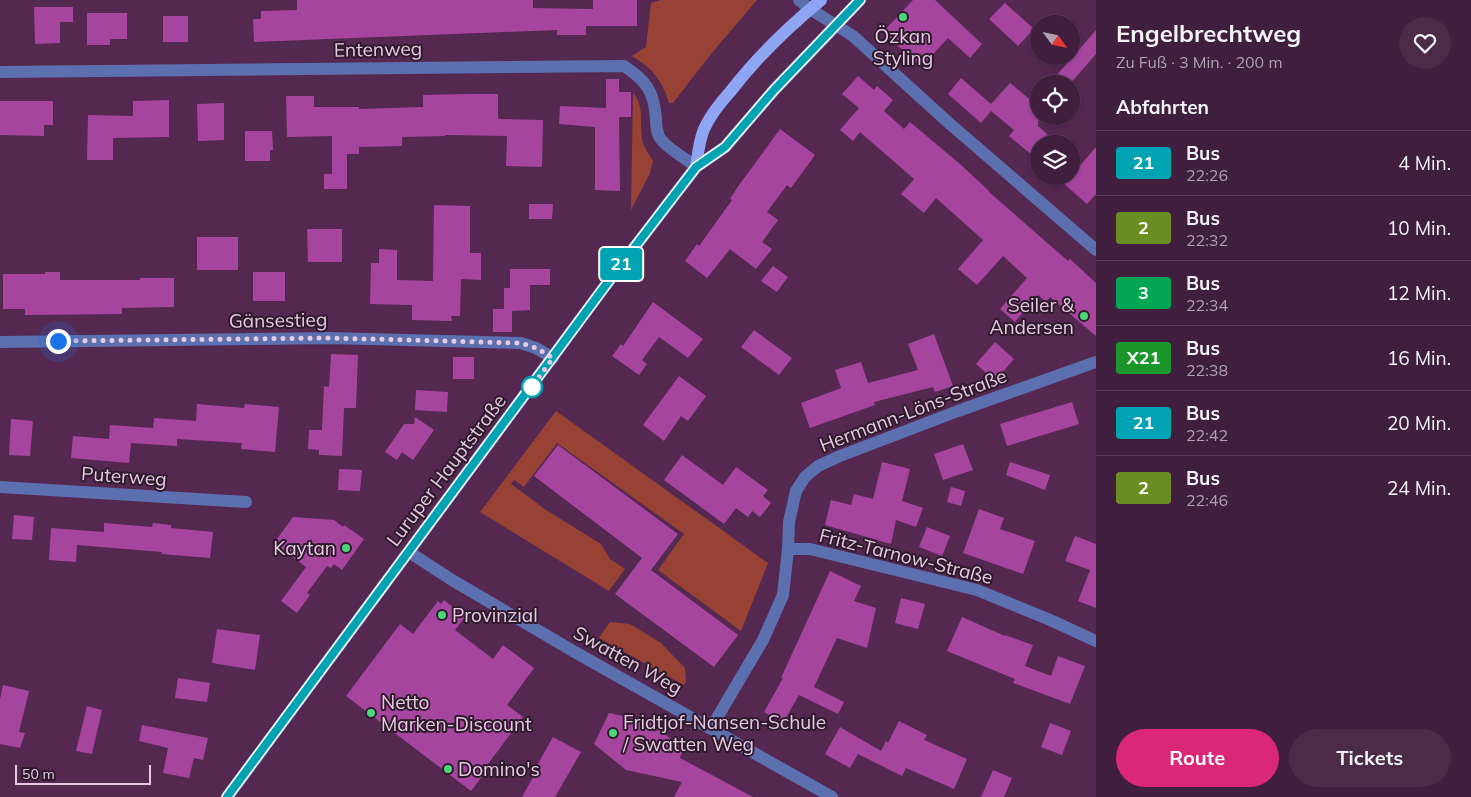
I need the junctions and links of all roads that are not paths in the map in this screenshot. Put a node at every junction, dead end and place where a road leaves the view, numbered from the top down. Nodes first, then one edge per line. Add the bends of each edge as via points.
1 (799, 0) edge
2 (821, 0) edge
3 (860, 0) edge
4 (810, 10) junction
5 (835, 26) junction
6 (0, 72) edge
7 (696, 167) junction
8 (1096, 250) edge
9 (0, 342) edge
10 (553, 358) junction
11 (1096, 362) edge
12 (0, 487) edge
13 (246, 502) dead end
14 (788, 549) junction
15 (409, 552) junction
16 (1096, 641) edge
17 (711, 728) junction
18 (227, 797) edge
19 (832, 797) edge

1 - 4 street
2 - 4 main road, Luruper Hauptstraße
3 - 5 main road, Luruper Hauptstraße
4 - 5 street
4 - 7 main road, Luruper Hauptstraße via 778,36 721,103 704,129
5 - 7 main road, Luruper Hauptstraße via 725,147
5 - 8 street via 853,36
6 - 7 street, Entenweg via 624,66 635,73 652,94 660,139
7 - 10 main road, Luruper Hauptstraße
9 - 10 street, Gänsestieg via 330,338 521,343
10 - 15 main road, Luruper Hauptstraße
11 - 14 street, Hermann-Löns-Straße via 818,466 796,491 789,522
12 - 13 street, Puterweg
14 - 16 street, Fritz-Tarnow-Straße via 810,549 976,590
14 - 17 street, Hermann-Löns-Straße via 783,595 771,625
15 - 17 street, Swatten Weg
15 - 18 main road, Luruper Hauptstraße
17 - 19 street, Swatten Weg

